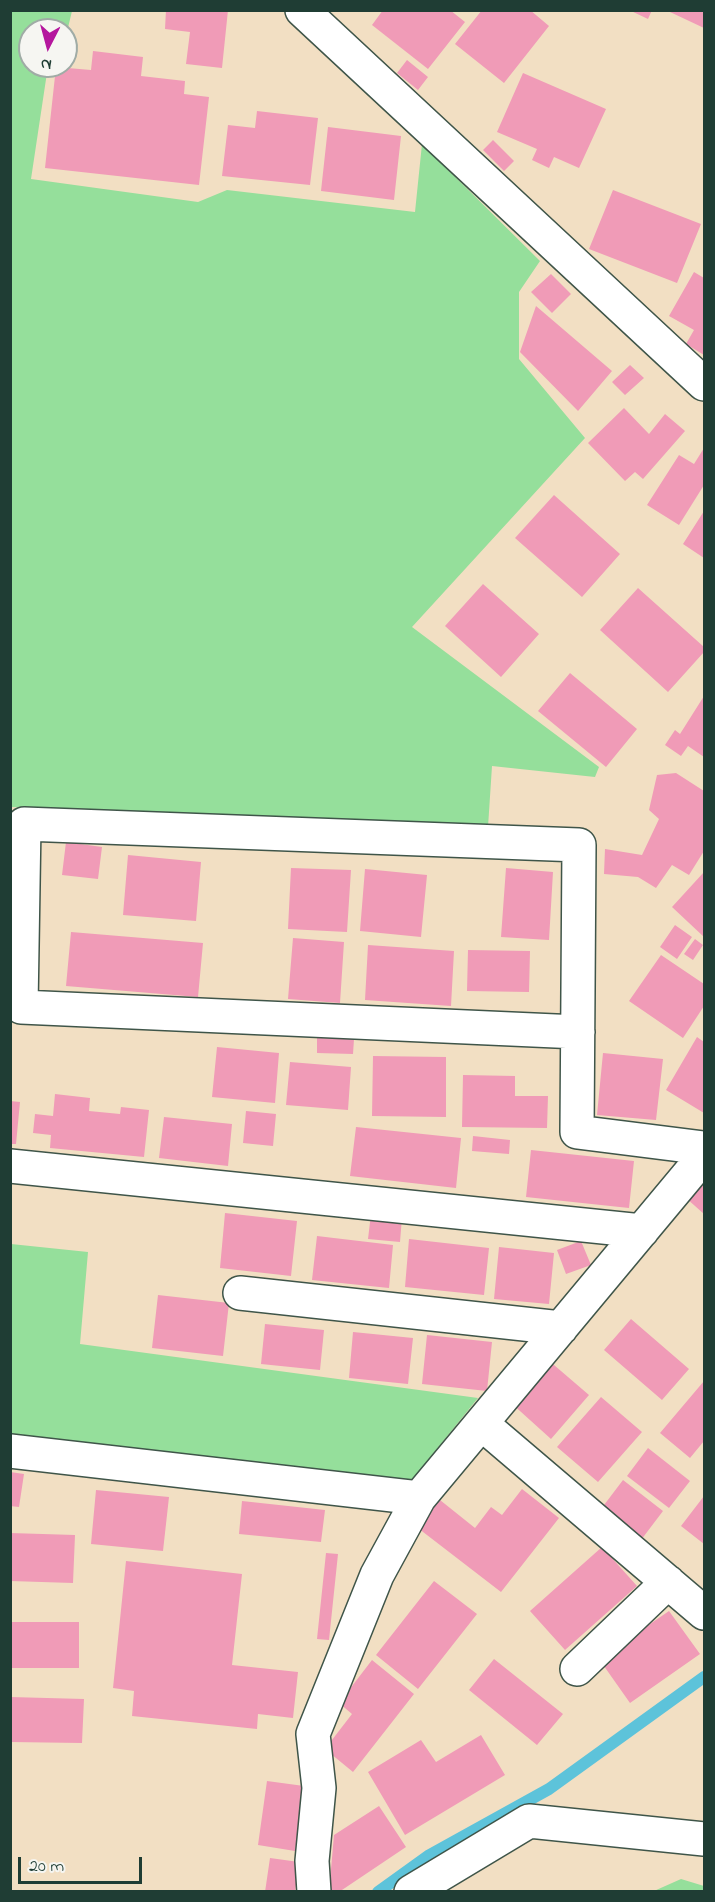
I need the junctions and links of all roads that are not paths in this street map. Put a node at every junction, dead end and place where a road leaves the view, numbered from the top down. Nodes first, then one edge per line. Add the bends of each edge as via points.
1 (302, 10) edge
2 (705, 384) edge
3 (578, 1032) junction
4 (705, 1148) edge
5 (705, 1156) edge
6 (10, 1166) edge
7 (642, 1231) junction
8 (240, 1293) dead end
9 (561, 1328) junction
10 (482, 1424) junction
11 (10, 1451) edge
12 (419, 1498) junction
13 (668, 1582) junction
14 (705, 1612) edge
15 (577, 1669) dead end
16 (705, 1839) edge
17 (314, 1892) edge
18 (411, 1892) edge

1 - 2 street
3 - 3 street via 579,845 24,824 21,1007
3 - 4 street via 577,1132
5 - 7 street
6 - 7 street
7 - 9 street
8 - 9 street
9 - 10 street
10 - 12 street
10 - 13 street
11 - 12 street
12 - 17 street via 377,1575 313,1734 319,1788 312,1862
13 - 14 street
13 - 15 street
16 - 18 street via 529,1821

